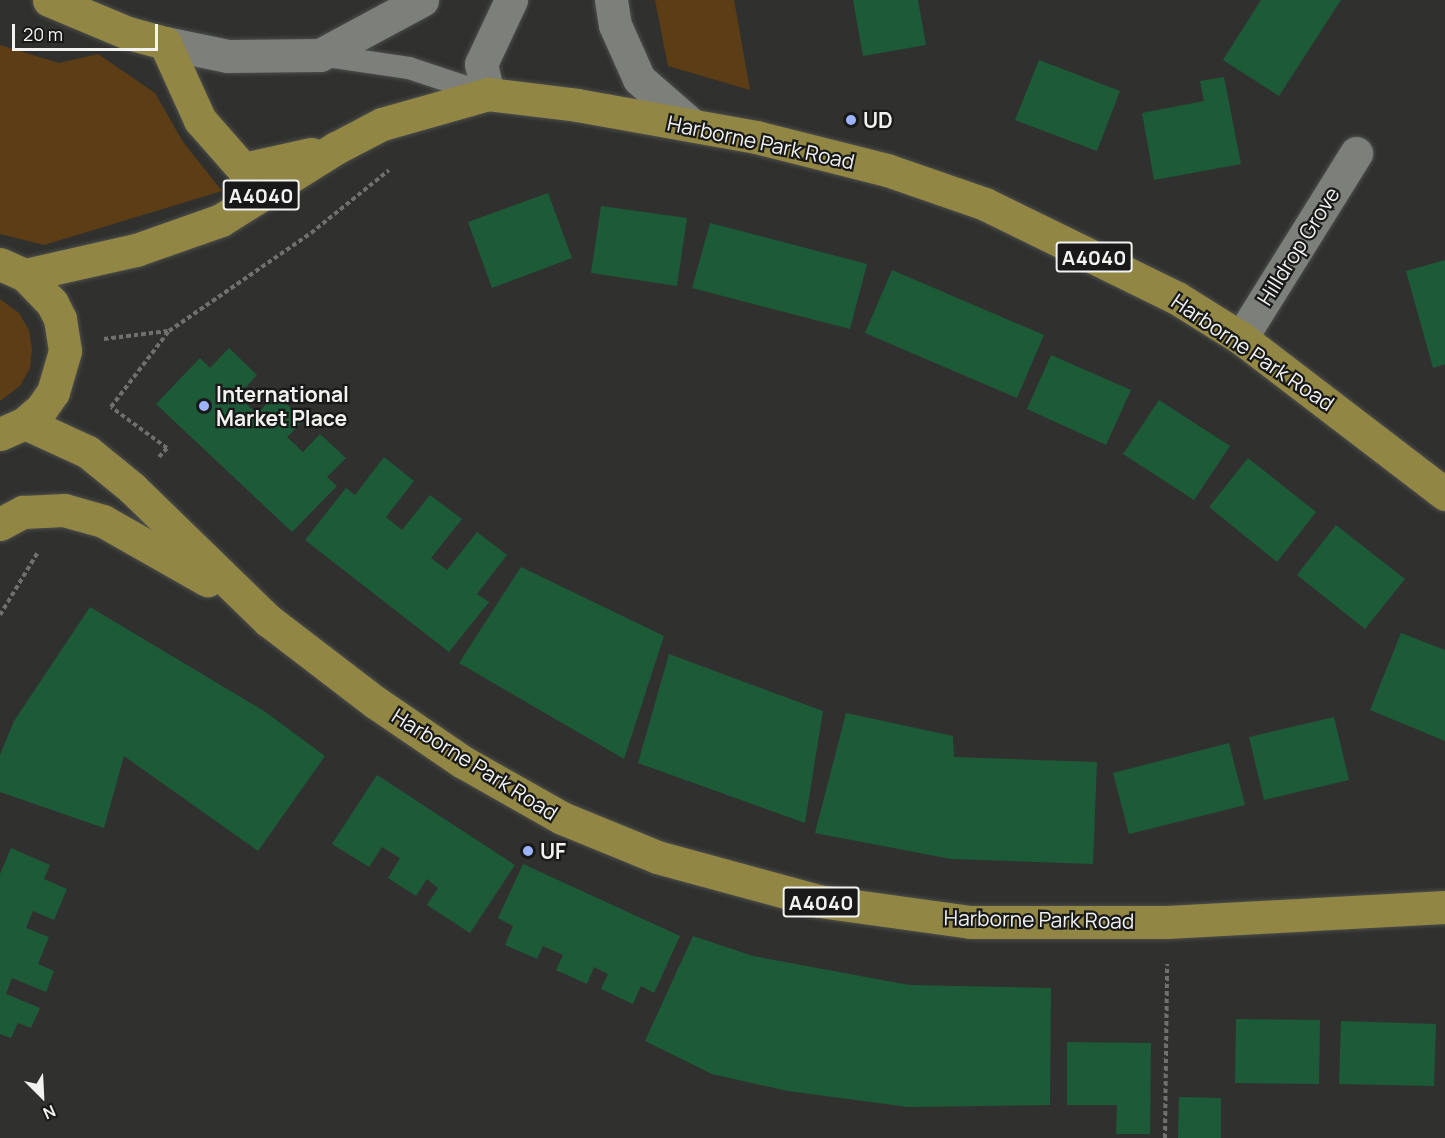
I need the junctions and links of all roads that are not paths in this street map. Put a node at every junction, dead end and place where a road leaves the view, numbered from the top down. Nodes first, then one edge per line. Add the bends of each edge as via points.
1 (49, 0) edge
2 (423, 0) edge
3 (511, 0) edge
4 (611, 0) edge
5 (165, 43) junction
6 (320, 55) junction
7 (488, 94) junction
8 (692, 125) junction
9 (336, 148) junction
10 (1356, 153) dead end
11 (12, 269) edge
12 (1241, 338) junction
13 (12, 428) edge
14 (1445, 494) edge
15 (0, 524) edge
16 (269, 621) junction
17 (1445, 907) edge

1 - 5 main road via 128,33
2 - 6 street
3 - 7 street via 481,64
4 - 8 street via 615,25 639,80
5 - 6 street via 228,56
5 - 9 main road via 200,120 243,169
6 - 7 lane via 409,68
7 - 8 main road, Harborne Park Road / A4040
7 - 9 main road, Harborne Park Road / A4040 via 382,124
8 - 12 main road, Harborne Park Road / A4040 via 756,136 887,170 985,204 1177,298
9 - 11 main road, Harborne Park Road / A4040 via 221,220 136,250
10 - 12 street, Hilldrop Grove
11 - 13 main road via 52,303 64,344 63,367 53,392
12 - 14 main road, Harborne Park Road / A4040
13 - 16 main road, Harborne Park Road / A4040 via 88,452 132,488
15 - 16 main road, A4040 via 23,512 64,510 103,521 184,564
16 - 17 main road, Harborne Park Road / A4040 via 375,702 464,762 562,818 657,857 819,902 971,922 1167,922

